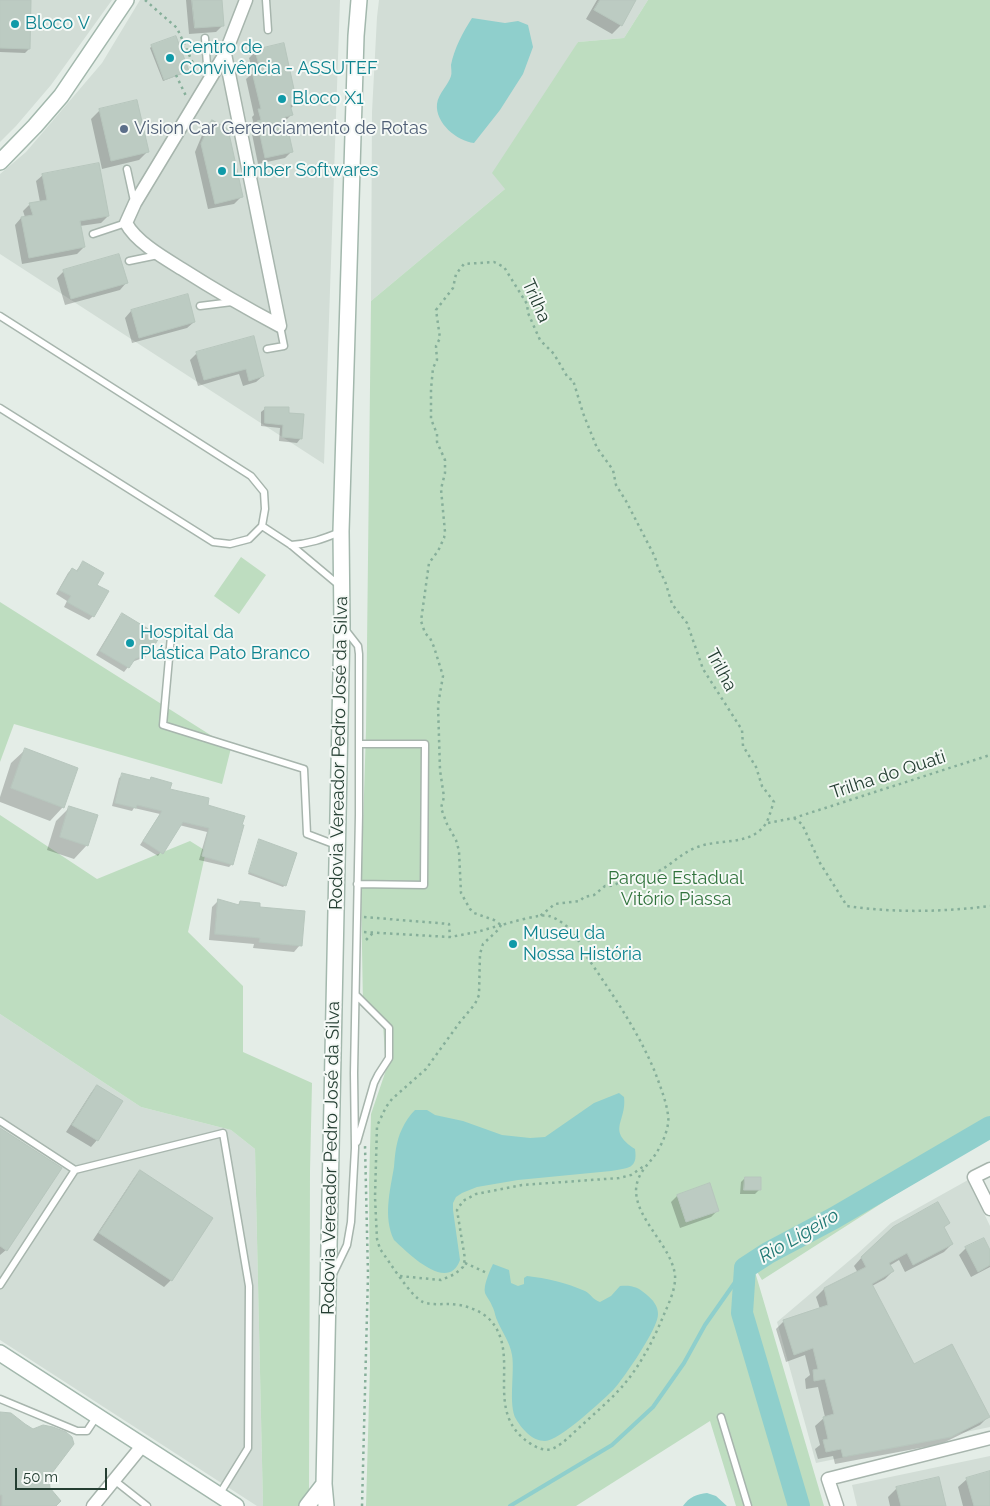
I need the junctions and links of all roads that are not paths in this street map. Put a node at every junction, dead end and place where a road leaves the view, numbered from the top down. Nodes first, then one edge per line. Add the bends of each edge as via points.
1 (126, 0) edge
2 (246, 0) edge
3 (266, 0) edge
4 (359, 0) edge
5 (364, 0) edge
6 (358, 22) junction
7 (268, 30) dead end
8 (206, 38) dead end
9 (225, 54) junction
10 (208, 82) junction
11 (0, 162) edge
12 (127, 169) dead end
13 (134, 203) junction
14 (126, 222) junction
15 (93, 234) dead end
16 (159, 255) junction
17 (130, 261) dead end
18 (233, 302) junction
19 (200, 306) dead end
20 (0, 316) edge
21 (280, 326) junction
22 (267, 349) dead end
23 (0, 408) edge
24 (262, 526) junction
25 (341, 531) junction
26 (291, 545) junction
27 (342, 588) junction
28 (342, 626) junction
29 (171, 636) dead end
30 (359, 744) junction
31 (338, 845) junction
32 (357, 884) junction
33 (356, 995) junction
34 (0, 1120) edge
35 (355, 1148) junction
36 (990, 1169) edge
37 (75, 1170) junction
38 (990, 1209) edge
39 (0, 1285) edge
40 (328, 1285) junction
41 (0, 1353) edge
42 (0, 1399) edge
43 (97, 1416) junction
44 (721, 1417) dead end
45 (990, 1438) edge
46 (142, 1446) junction
47 (114, 1480) junction
48 (324, 1484) junction
49 (219, 1495) junction
50 (93, 1506) edge
51 (147, 1506) edge
52 (236, 1506) edge
53 (307, 1506) edge
54 (326, 1506) edge
55 (748, 1506) edge
56 (837, 1506) edge

1 - 11 main road via 61,96
2 - 9 street
3 - 7 lane
4 - 6 main road, Rodovia Vereador Pedro José da Silva
5 - 6 main road
6 - 25 main road, Rodovia Vereador Pedro José da Silva
8 - 10 lane
9 - 10 street
9 - 21 street
10 - 13 street
12 - 13 lane
13 - 14 street
14 - 15 lane
14 - 16 street via 130,230
16 - 17 lane
16 - 18 street
18 - 19 lane
18 - 21 street
20 - 24 lane via 251,476 264,492
21 - 22 lane via 284,346
23 - 24 lane via 213,542 230,544 248,539
24 - 26 lane
25 - 26 lane via 316,542
25 - 27 main road, Rodovia Vereador Pedro José da Silva
26 - 27 lane
27 - 28 main road, Rodovia Vereador Pedro José da Silva
28 - 30 lane via 358,646
28 - 31 main road, Rodovia Vereador Pedro José da Silva
29 - 31 lane via 163,725 304,769 307,834
30 - 32 lane
30 - 32 lane via 425,744 424,885
31 - 40 main road, Rodovia Vereador Pedro José da Silva
32 - 33 lane
33 - 35 lane
33 - 35 lane via 389,1028 389,1058 374,1083
34 - 37 lane
35 - 40 lane via 347,1246
36 - 38 street via 974,1177
37 - 39 lane
37 - 49 lane via 223,1133 249,1286 248,1448
40 - 48 main road, Rodovia Vereador Pedro José da Silva
41 - 43 main road
42 - 43 lane via 77,1432 86,1431
43 - 46 main road
44 - 55 lane
45 - 56 street via 828,1479
46 - 47 street
46 - 49 main road
47 - 50 street
47 - 51 lane
48 - 53 main road
48 - 54 main road, Rodovia Vereador Pedro José da Silva
49 - 52 main road

